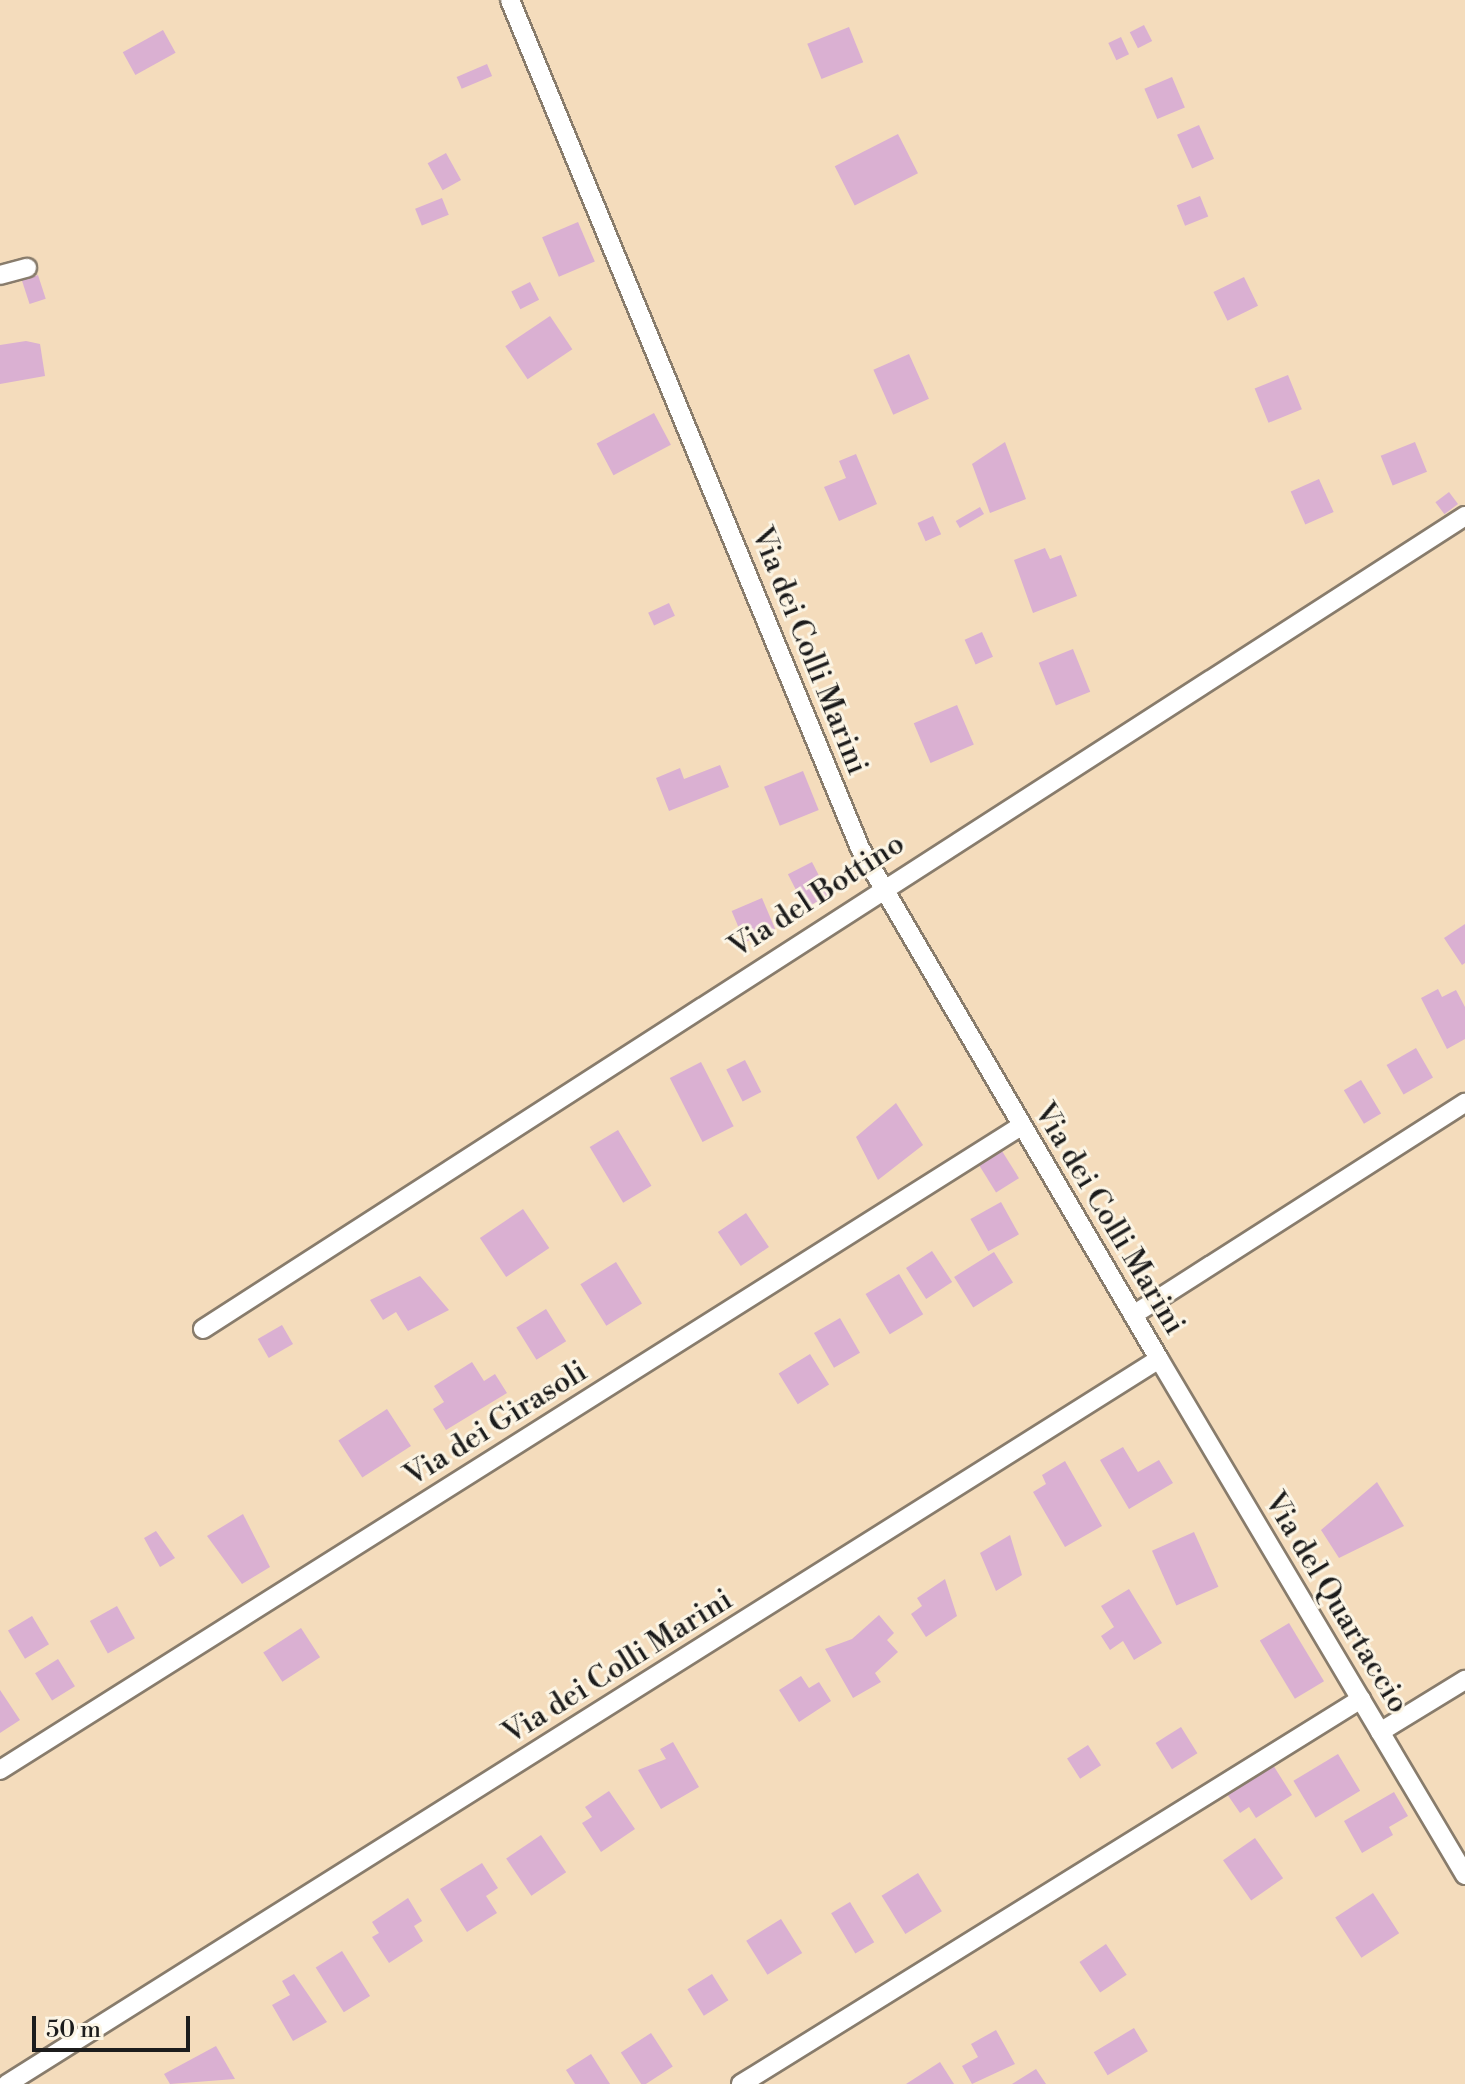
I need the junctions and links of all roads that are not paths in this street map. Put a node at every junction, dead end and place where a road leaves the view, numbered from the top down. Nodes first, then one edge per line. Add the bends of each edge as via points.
1 (510, 0) edge
2 (27, 268) dead end
3 (0, 275) edge
4 (1465, 516) edge
5 (881, 888) junction
6 (1465, 1103) edge
7 (1021, 1126) junction
8 (1133, 1315) junction
9 (203, 1329) dead end
10 (1159, 1359) junction
11 (1465, 1680) edge
12 (1361, 1699) junction
13 (1380, 1732) junction
14 (0, 1770) edge
15 (1465, 1875) edge
16 (7, 2084) edge
17 (741, 2084) edge

1 - 5 street, Via dei Colli Marini
2 - 3 street
4 - 5 street, Via del Bottino
5 - 7 street, Via dei Colli Marini
5 - 9 street, Via del Bottino
6 - 8 street
7 - 8 street, Via dei Colli Marini
7 - 14 street, Via dei Girasoli
8 - 10 street, Via dei Colli Marini
10 - 12 street, Via del Quartaccio
10 - 16 street, Via dei Colli Marini
11 - 13 street
12 - 13 street, Via del Quartaccio
12 - 17 street
13 - 15 street, Via del Quartaccio

